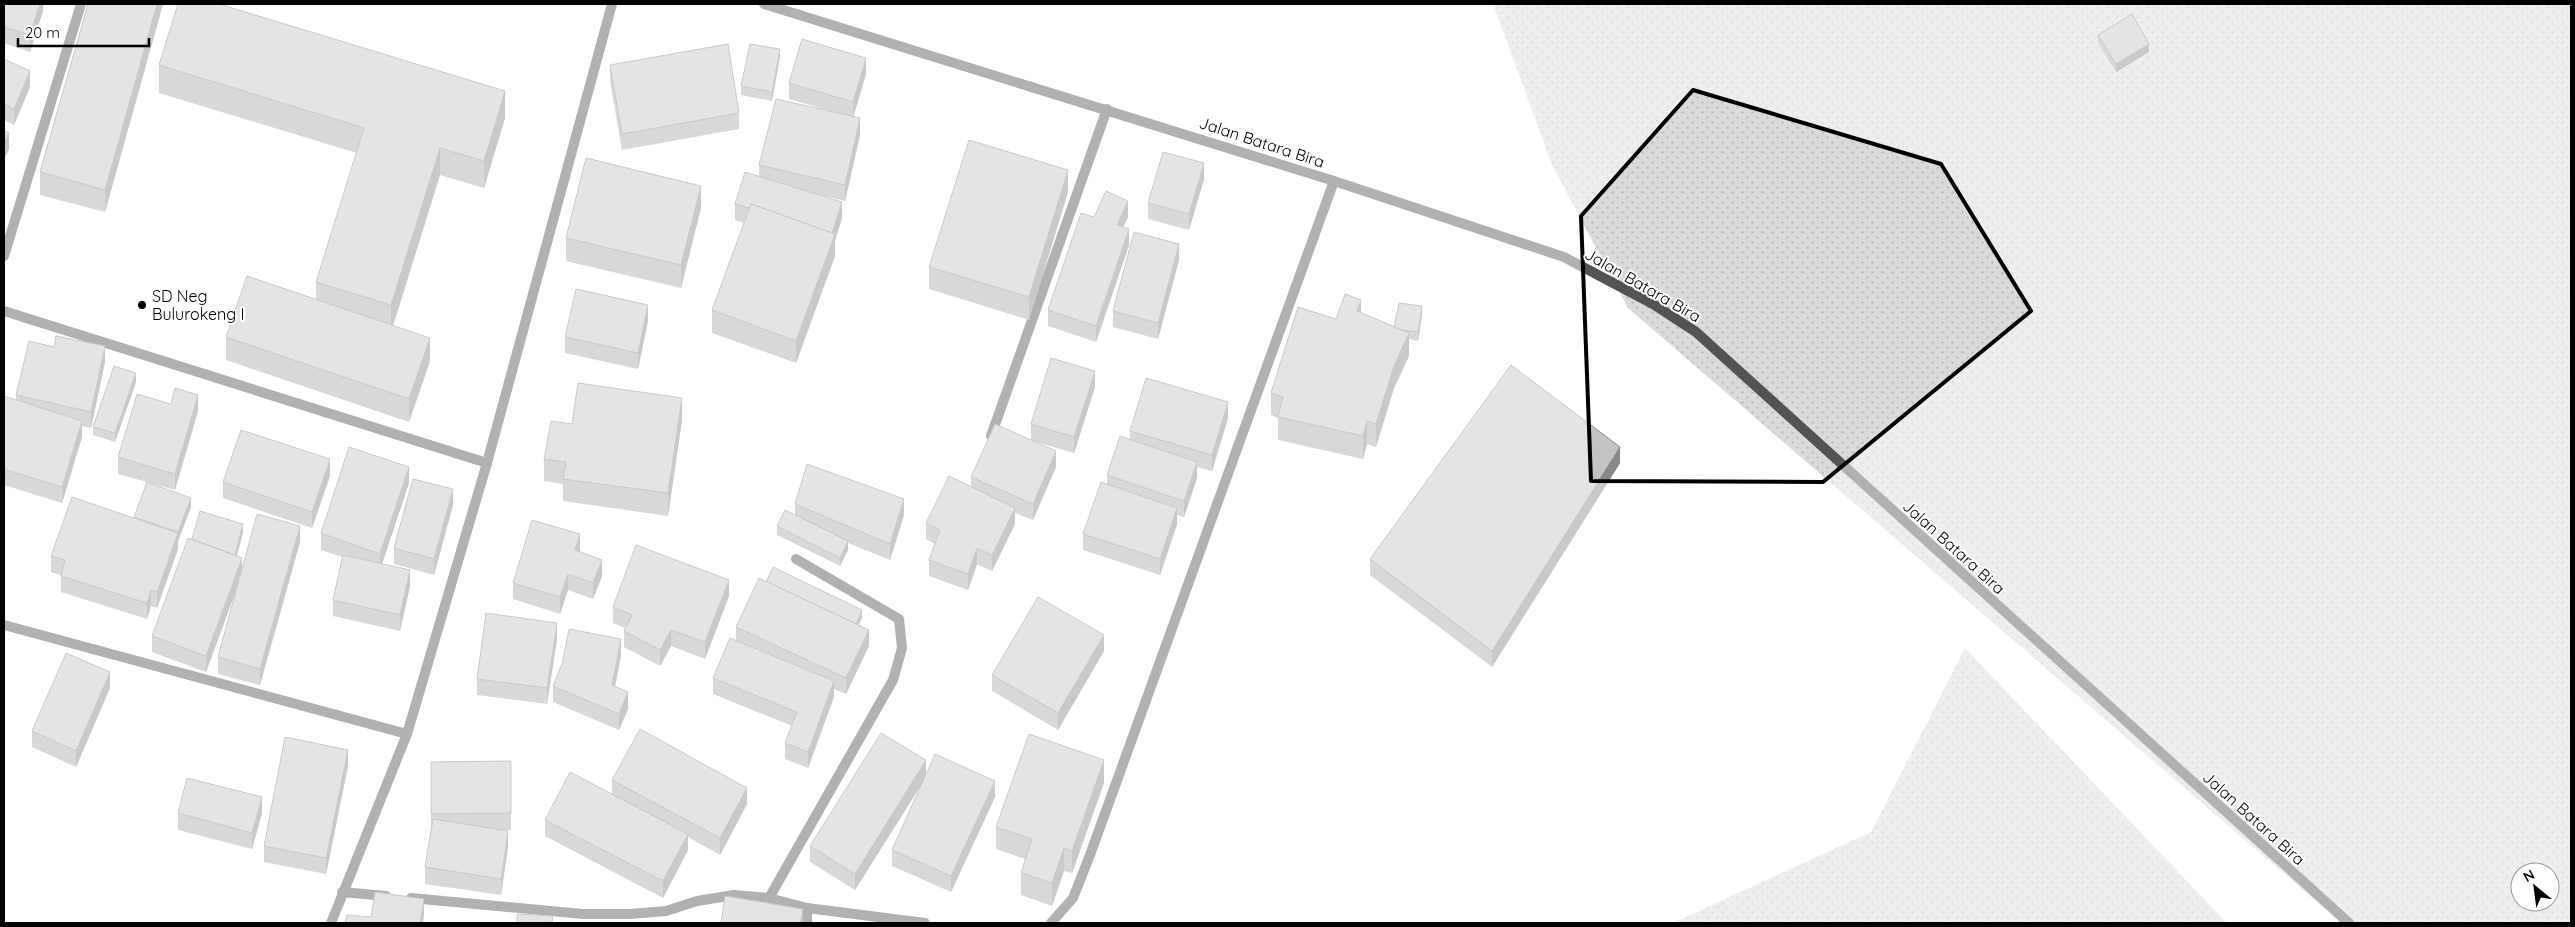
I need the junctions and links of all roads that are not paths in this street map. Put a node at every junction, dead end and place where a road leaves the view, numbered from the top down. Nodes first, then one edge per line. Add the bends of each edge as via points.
1 (81, 4) edge
2 (612, 4) edge
3 (764, 4) edge
4 (1107, 109) junction
5 (1334, 181) junction
6 (4, 256) edge
7 (4, 311) edge
8 (986, 450) edge
9 (487, 463) junction
10 (796, 559) dead end
11 (4, 624) edge
12 (407, 734) junction
13 (342, 892) junction
14 (769, 898) junction
15 (807, 908) junction
16 (330, 923) edge
17 (807, 923) edge
18 (925, 923) edge
19 (1051, 923) edge
20 (2349, 923) edge

1 - 6 street
2 - 9 street
3 - 4 street, Jalan Batara Bira
4 - 5 street, Jalan Batara Bira
4 - 8 street
5 - 19 street via 1090,855 1073,898
5 - 20 street, Jalan Batara Bira via 1564,257 1653,304 1696,332
7 - 9 street
9 - 12 street
10 - 14 street via 899,619 902,648 893,680
11 - 12 street
12 - 13 street
13 - 14 street via 583,914 666,911 734,895
13 - 16 street
14 - 15 street
15 - 17 street
15 - 18 street

